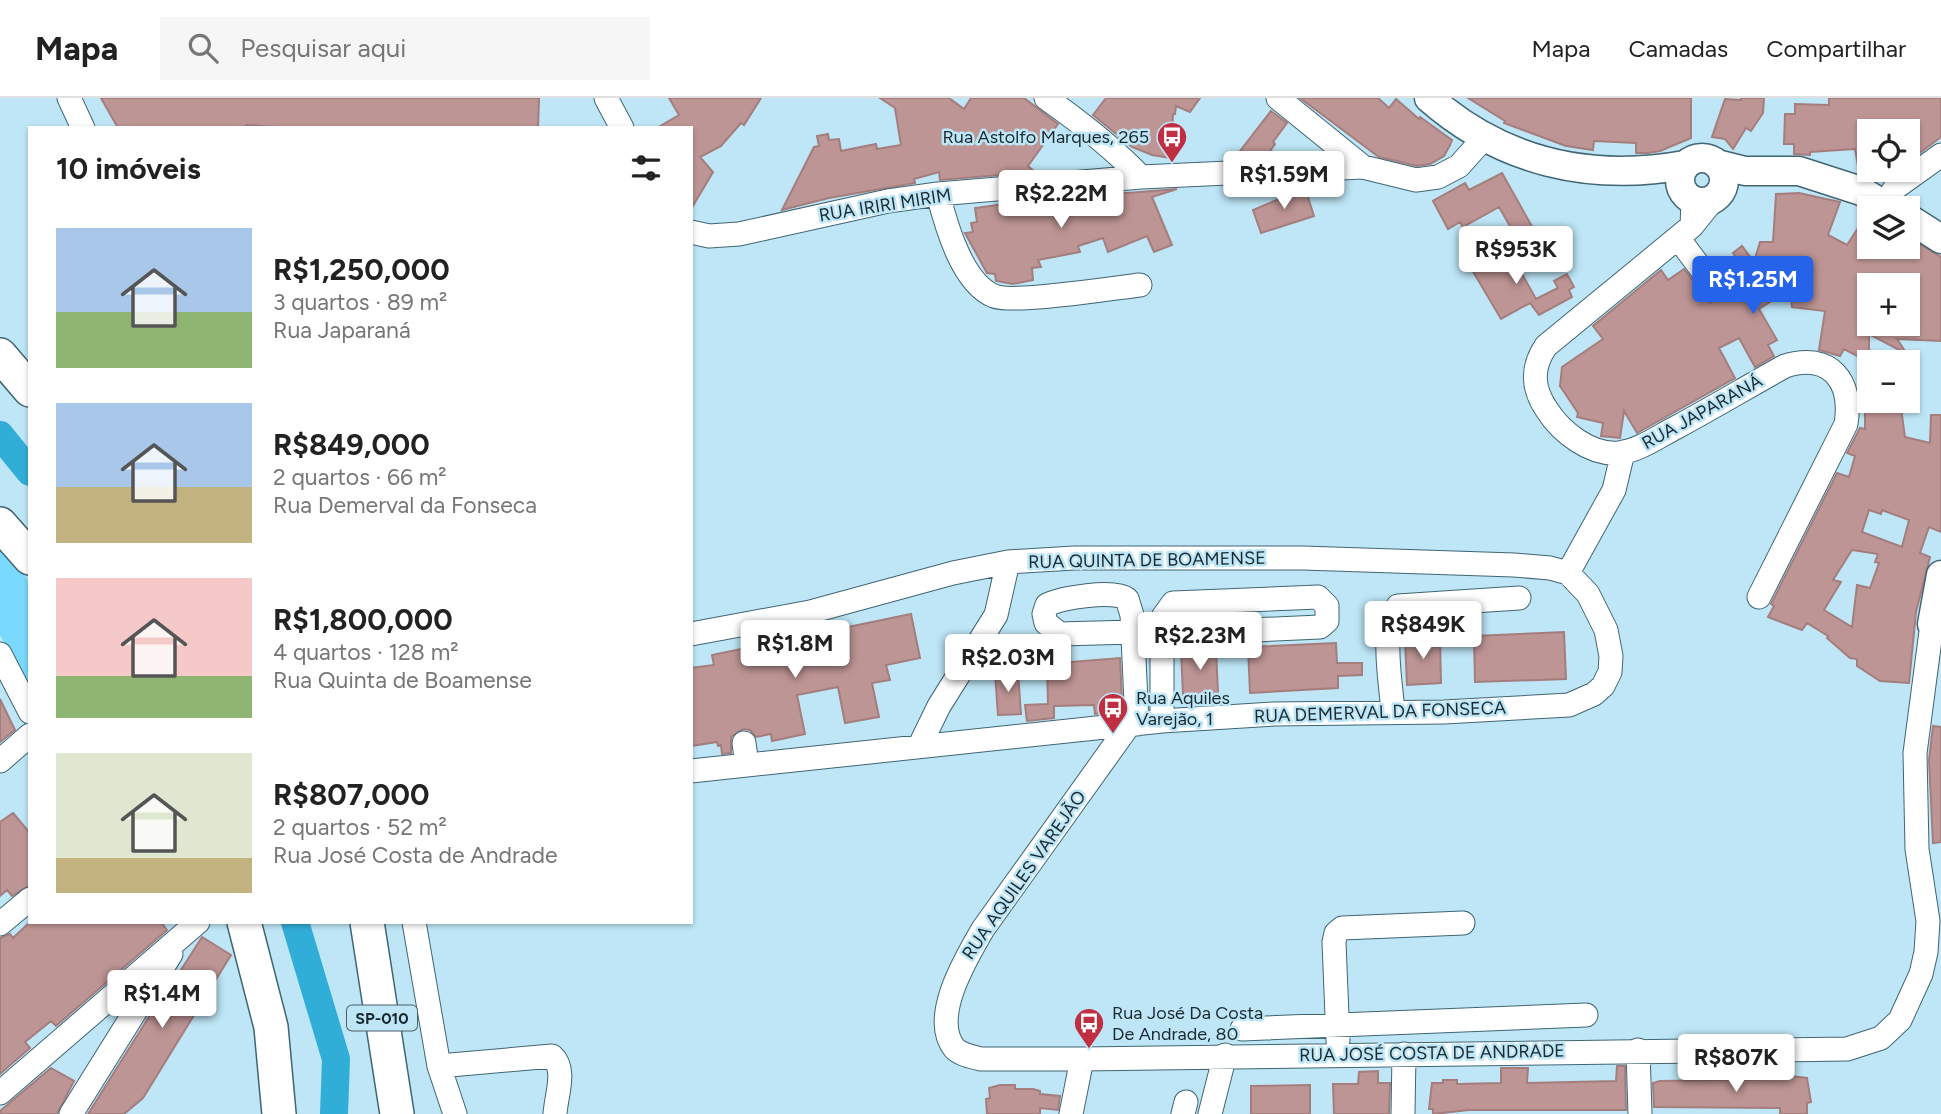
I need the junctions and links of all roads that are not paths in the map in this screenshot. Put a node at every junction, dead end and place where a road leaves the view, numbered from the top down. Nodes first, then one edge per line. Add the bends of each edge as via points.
1 (69, 98) edge
2 (606, 98) edge
3 (1046, 98) edge
4 (1278, 98) edge
5 (1429, 98) edge
6 (82, 126) edge
7 (621, 126) edge
8 (1484, 138) junction
9 (1941, 155) edge
10 (1363, 167) junction
11 (1141, 177) junction
12 (938, 194) junction
13 (1870, 196) edge
14 (1895, 196) edge
15 (1698, 197) junction
16 (1920, 226) edge
17 (693, 232) edge
18 (1941, 239) edge
19 (1705, 275) dead end
20 (1140, 285) dead end
21 (0, 355) edge
22 (28, 388) edge
23 (1623, 452) junction
24 (0, 524) edge
25 (28, 556) edge
26 (1008, 562) junction
27 (1568, 573) junction
28 (1941, 575) edge
29 (1759, 597) dead end
30 (1519, 598) dead end
31 (1936, 625) edge
32 (1133, 632) dead end
33 (693, 634) edge
34 (1162, 634) junction
35 (0, 654) edge
36 (28, 708) edge
37 (1394, 712) junction
38 (1162, 721) junction
39 (1133, 725) junction
40 (28, 737) edge
41 (920, 745) junction
42 (0, 761) edge
43 (693, 770) edge
44 (28, 901) edge
45 (1935, 914) edge
46 (1463, 923) dead end
47 (0, 924) edge
48 (245, 924) edge
49 (414, 924) edge
50 (370, 925) edge
51 (190, 929) edge
52 (104, 1004) junction
53 (1586, 1015) dead end
54 (1338, 1025) junction
55 (128, 1026) junction
56 (1242, 1029) dead end
57 (1638, 1050) junction
58 (1339, 1054) junction
59 (1404, 1054) junction
60 (1225, 1055) junction
61 (981, 1059) joint
62 (1082, 1059) junction
63 (439, 1066) junction
64 (0, 1093) edge
65 (71, 1114) edge
66 (279, 1114) edge
67 (397, 1114) edge
68 (455, 1114) edge
69 (555, 1114) edge
70 (1071, 1114) edge
71 (1210, 1114) edge
72 (1403, 1114) edge
73 (1640, 1114) edge

1 - 6 street
2 - 7 street
3 - 11 street
4 - 10 street
5 - 8 main road
8 - 10 street, RUA IRIRI MIRIM via 1459,166 1438,177 1416,180
8 - 15 main road via 1570,168 1647,172
9 - 14 street via 1895,188
10 - 11 street, RUA IRIRI MIRIM
11 - 12 street, RUA IRIRI MIRIM
12 - 17 street, RUA IRIRI MIRIM via 739,234
12 - 20 street via 956,252 992,296 1026,298
13 - 15 main road via 1799,171 1745,171
15 - 19 street
15 - 23 street, RUA JAPARANÁ via 1546,346 1534,368 1544,405 1565,432 1585,445
16 - 18 main road
21 - 22 highway
23 - 27 street via 1614,489
23 - 29 street, RUA JAPARANÁ via 1655,439 1785,366 1815,362 1831,368 1847,391 1846,424
24 - 25 highway
26 - 27 street, RUA QUINTA DE BOAMENSE via 1303,558 1514,565
26 - 33 street, RUA QUINTA DE BOAMENSE via 810,612
26 - 41 street via 996,615
27 - 37 street, RUA DEMERVAL DA FONSECA via 1588,594 1608,643 1610,672 1594,694 1569,705
28 - 31 main road
30 - 37 street via 1398,606 1388,633
31 - 45 street via 1915,753 1917,849
32 - 39 street
34 - 34 street via 1320,627 1327,621 1327,606 1318,597 1173,603 1163,617
34 - 38 street
35 - 36 street
37 - 38 street, RUA DEMERVAL DA FONSECA
38 - 39 street, RUA DEMERVAL DA FONSECA
39 - 41 street, RUA DEMERVAL DA FONSECA
39 - 61 street, RUA AQUILES VAREJÃO via 983,929 963,964 949,999 948,1036 956,1050
40 - 42 street
41 - 43 street, RUA DEMERVAL DA FONSECA via 745,754
44 - 47 street
45 - 57 street, RUA JOSÉ COSTA DE ANDRADE via 1921,974 1900,1020 1881,1038 1847,1049
46 - 54 street via 1342,928 1334,942
48 - 66 highway via 271,1027
49 - 63 street
50 - 67 highway, SP-010
51 - 52 street
51 - 55 street
52 - 55 street via 117,1010
52 - 64 street
53 - 54 street
54 - 56 street
54 - 58 street
55 - 65 street
57 - 59 street, RUA JOSÉ COSTA DE ANDRADE
57 - 73 street
58 - 59 street, RUA JOSÉ COSTA DE ANDRADE
58 - 60 street, RUA JOSÉ COSTA DE ANDRADE
59 - 72 street
60 - 62 street, RUA JOSÉ COSTA DE ANDRADE
60 - 71 street
61 - 62 street, RUA JOSÉ COSTA DE ANDRADE
62 - 70 street
63 - 68 street
63 - 69 street via 552,1056 561,1071

